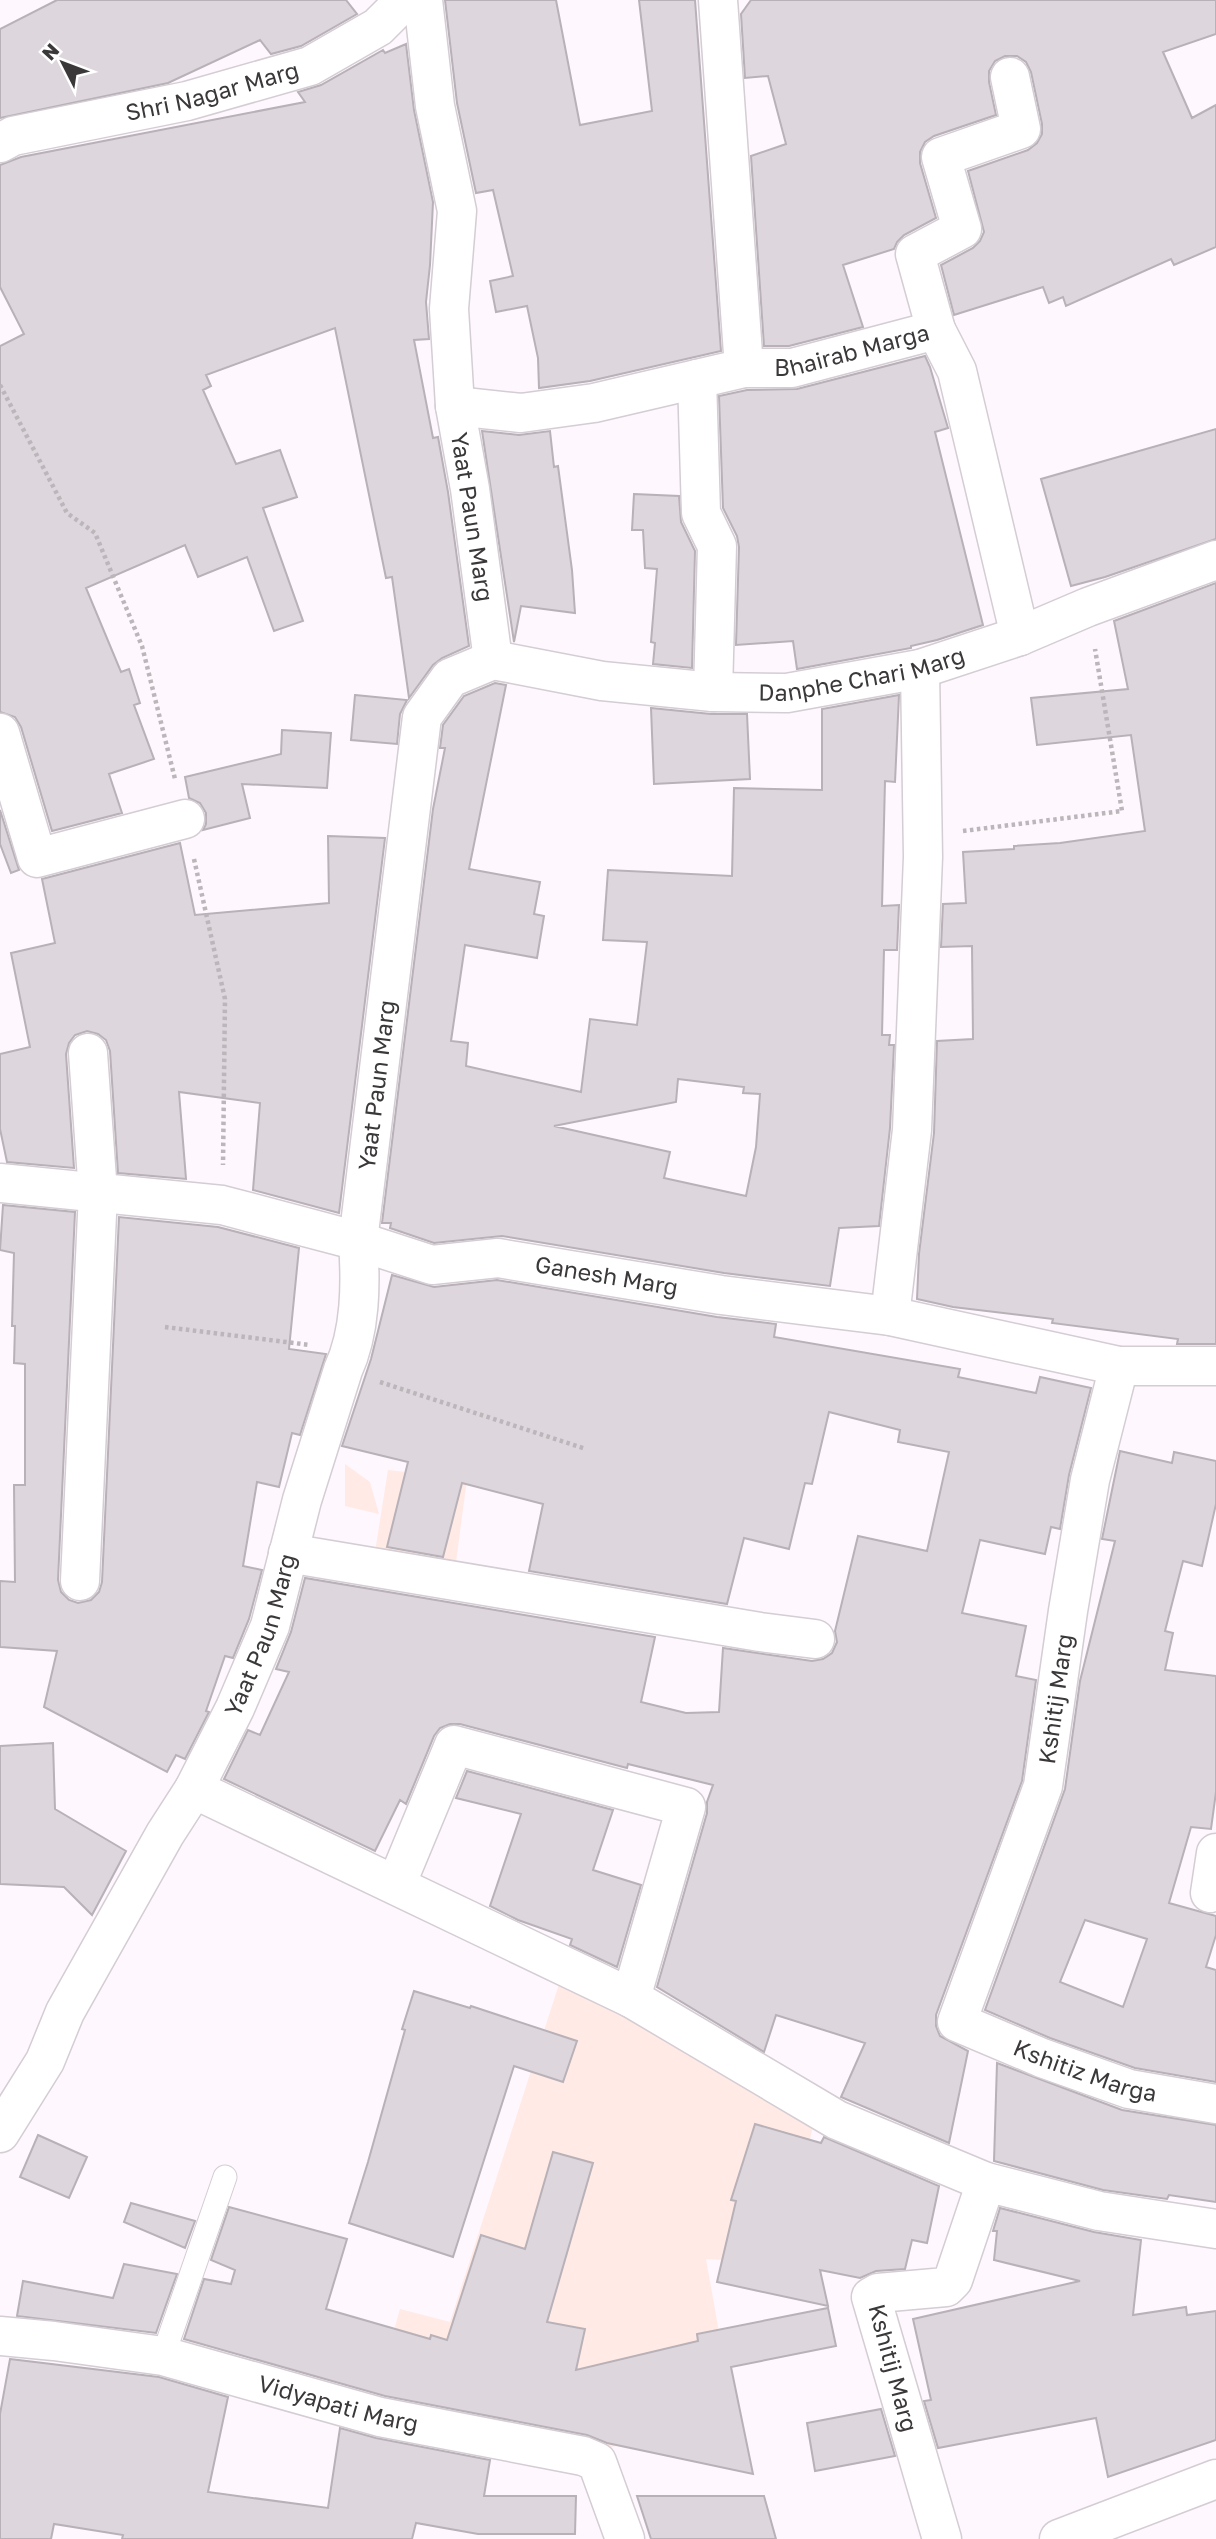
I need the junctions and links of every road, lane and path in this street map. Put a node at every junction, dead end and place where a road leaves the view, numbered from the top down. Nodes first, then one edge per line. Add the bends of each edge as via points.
1 (404, 0) edge
2 (423, 0) edge
3 (718, 0) edge
4 (1010, 77) dead end
5 (0, 143) edge
6 (936, 330) junction
7 (744, 368) junction
8 (697, 379) junction
9 (455, 406) junction
10 (1216, 561) edge
11 (1088, 607) junction
12 (1020, 636) junction
13 (493, 660) junction
14 (920, 669) junction
15 (713, 692) junction
16 (0, 733) edge
17 (185, 819) dead end
18 (923, 836) junction
19 (88, 1053) dead end
20 (0, 1184) edge
21 (98, 1194) junction
22 (358, 1241) junction
23 (890, 1316) junction
24 (165, 1327) dead end
25 (348, 1360) junction
26 (1119, 1366) junction
27 (1216, 1366) edge
28 (586, 1449) dead end
29 (288, 1553) junction
30 (80, 1581) dead end
31 (815, 1639) dead end
32 (194, 1789) junction
33 (1216, 1853) edge
34 (396, 1885) junction
35 (1210, 1893) dead end
36 (631, 1998) junction
37 (957, 2022) joint
38 (1216, 2104) edge
39 (0, 2133) edge
40 (225, 2177) dead end
41 (986, 2182) junction
42 (1216, 2230) edge
43 (0, 2336) edge
44 (163, 2356) junction
45 (1216, 2479) edge
46 (625, 2539) edge
47 (942, 2539) edge
48 (1059, 2539) edge

1 - 5 street, Shri Nagar Marg via 378,27 310,66 187,101 13,136
2 - 9 street, Yaat Paun Marg via 435,106 457,211 449,309
3 - 7 street
4 - 6 street via 1021,129 941,157 962,229 915,254
6 - 7 street, Bhairab Marga via 792,368
6 - 12 street, Bhairab Marga via 957,371
7 - 8 street, Bhairab Marga
8 - 9 street, Bhairab Marga via 594,403 521,413
8 - 15 street via 701,513 718,546
9 - 13 street, Yaat Paun Marg
10 - 11 street, Danphe Chari Marg
11 - 12 street, Danphe Chari Marg
11 - 18 path via 1122,811
12 - 14 street, Danphe Chari Marg
13 - 15 street, Danphe Chari Marg via 602,681
13 - 22 street, Yaat Paun Marg via 450,677 422,717
14 - 15 street, Danphe Chari Marg via 787,693
14 - 18 street
16 - 17 street via 37,858
18 - 23 street via 912,1130
19 - 21 street
20 - 21 street, Ganesh Marg
21 - 22 street, Ganesh Marg via 222,1205
21 - 30 street
22 - 23 street, Ganesh Marg via 432,1265 498,1258 722,1295
22 - 25 street, Yaat Paun Marg via 361,1278
23 - 26 street, Ganesh Marg
24 - 25 path
25 - 28 path
25 - 29 street, Yaat Paun Marg
26 - 27 street, Ganesh Marg
26 - 37 street, Kshitij Marg via 1090,1480 1043,1786
29 - 31 street
29 - 32 street, Yaat Paun Marg via 270,1626
32 - 34 street
32 - 39 street, Yaat Paun Marg via 65,2012 45,2061
33 - 35 street
34 - 36 street
34 - 36 street via 454,1745 686,1807
36 - 41 street via 837,2120
37 - 38 street, Kshitiz Marga via 1129,2089
40 - 44 lane
41 - 42 street via 1099,2211
41 - 47 street, Kshitij Marg via 953,2280 946,2287 871,2297
43 - 44 street, Vidyapati Marg
44 - 46 street, Vidyapati Marg via 380,2417 583,2456 597,2462
45 - 48 street

